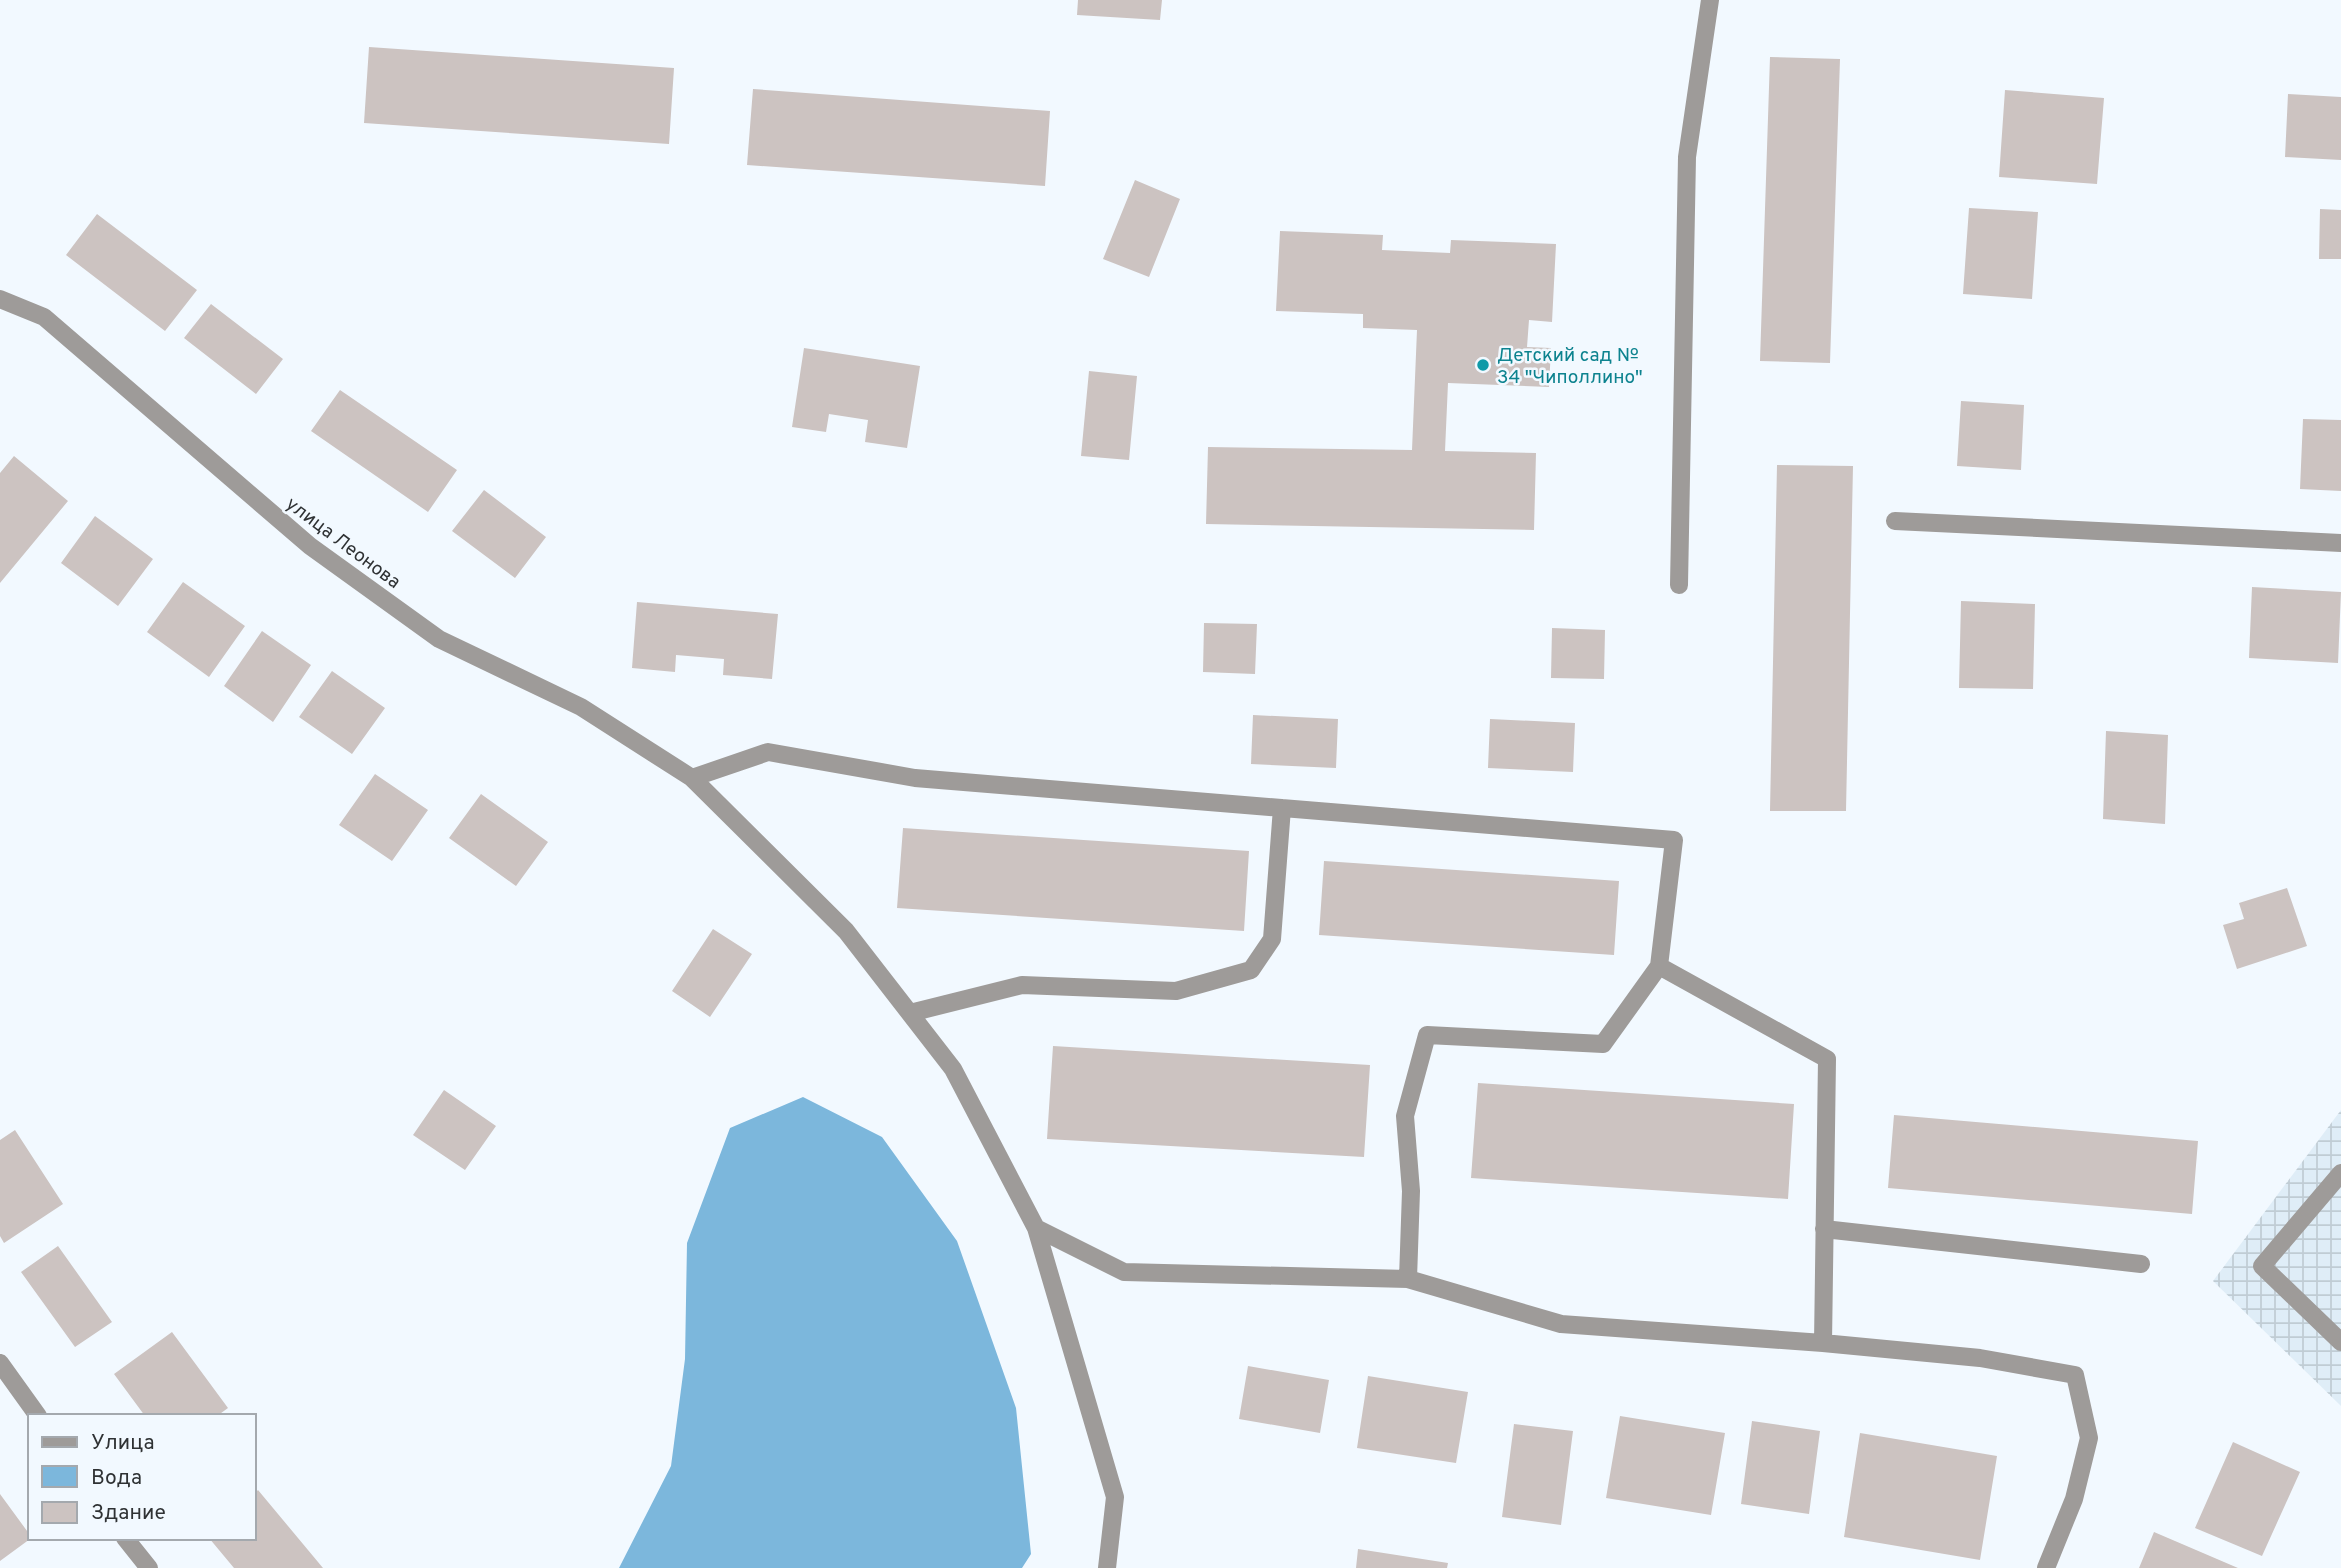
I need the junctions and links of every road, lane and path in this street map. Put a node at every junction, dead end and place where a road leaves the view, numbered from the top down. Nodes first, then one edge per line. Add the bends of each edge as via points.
1 (1710, 0) edge
2 (0, 299) edge
3 (1895, 521) dead end
4 (2341, 543) edge
5 (1679, 585) dead end
6 (692, 778) junction
7 (1282, 808) junction
8 (1659, 966) junction
9 (910, 1013) junction
10 (2341, 1173) edge
11 (1036, 1228) junction
12 (1824, 1228) junction
13 (2141, 1264) dead end
14 (1408, 1279) junction
15 (2341, 1342) edge
16 (1823, 1343) junction
17 (0, 1363) edge
18 (37, 1414) edge
19 (127, 1540) edge
20 (149, 1568) edge
21 (1107, 1568) edge
22 (2046, 1568) edge

1 - 5 street via 1687,158
2 - 6 street, улица Леонова via 44,317 310,546 439,639 581,706
3 - 4 street
6 - 7 street via 768,752 915,778
6 - 9 street, улица Леонова via 846,931
7 - 8 street via 1675,840
7 - 9 street via 1272,939 1251,970 1176,991 1022,985
8 - 12 street via 1827,1059
8 - 14 street via 1603,1044 1427,1035 1405,1116 1411,1191
9 - 11 street, улица Леонова via 953,1069
10 - 15 street via 2262,1266
11 - 14 street via 1124,1272
11 - 21 street, улица Леонова via 1115,1497
12 - 13 street
12 - 16 street
14 - 16 street via 1561,1324
16 - 22 street via 1980,1358 2075,1375 2089,1438 2074,1500
17 - 18 street
19 - 20 street

